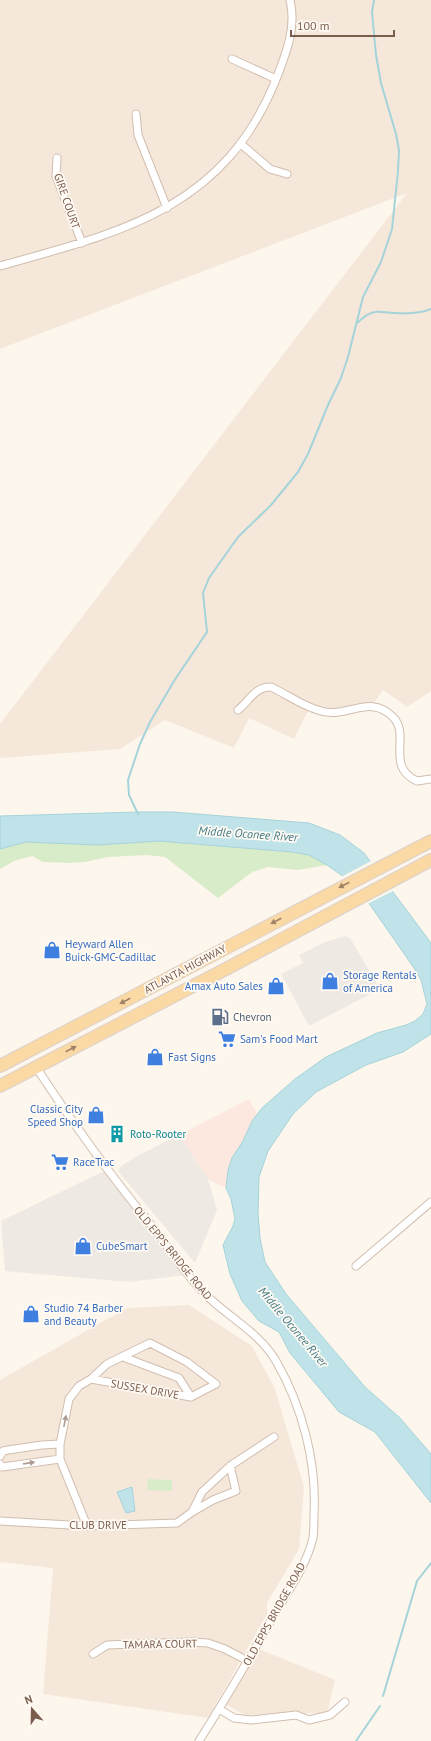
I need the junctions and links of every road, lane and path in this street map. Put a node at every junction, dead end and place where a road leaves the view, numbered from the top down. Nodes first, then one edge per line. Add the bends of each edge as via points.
1 (290, 0) edge
2 (232, 59) dead end
3 (276, 78) junction
4 (136, 114) dead end
5 (241, 144) junction
6 (57, 158) dead end
7 (287, 174) dead end
8 (167, 208) junction
9 (82, 243) junction
10 (0, 266) edge
11 (238, 710) dead end
12 (431, 779) edge
13 (431, 841) edge
14 (431, 860) edge
15 (0, 1066) edge
16 (36, 1067) junction
17 (0, 1086) edge
18 (431, 1202) edge
19 (356, 1266) dead end
20 (123, 1357) junction
21 (91, 1379) junction
22 (191, 1397) junction
23 (274, 1437) dead end
24 (60, 1444) junction
25 (0, 1456) edge
26 (60, 1459) junction
27 (0, 1464) edge
28 (230, 1466) junction
29 (192, 1512) junction
30 (0, 1522) edge
31 (87, 1526) junction
32 (93, 1654) dead end
33 (248, 1661) junction
34 (345, 1702) dead end
35 (219, 1709) junction
36 (199, 1741) edge

1 - 3 street via 290,41
2 - 3 street
3 - 5 street via 264,107
4 - 8 street via 138,135
5 - 7 street via 270,169
5 - 8 street via 209,178
6 - 9 street, GIRE COURT via 56,176
8 - 9 street via 149,218
9 - 10 street
11 - 12 street via 258,690 265,687 272,687 322,712 343,712 364,706 375,706 392,716 398,725 400,761 406,772 417,781
13 -> 15 main road, ATLANTA HIGHWAY
16 -> 14 main road, ATLANTA HIGHWAY
16 - 17 main road, ATLANTA HIGHWAY
16 - 33 street, OLD EPPS BRIDGE ROAD via 80,1133 205,1295 270,1352 287,1382 295,1403 312,1461 315,1500 313,1537 293,1584
18 - 19 street
20 - 21 street, SUSSEX DRIVE via 107,1364
20 - 22 street via 179,1378
20 - 22 street, SUSSEX DRIVE via 150,1343 187,1362 216,1384
21 - 22 street, SUSSEX DRIVE
24 -> 21 street, SUSSEX DRIVE via 69,1399 79,1386
23 - 28 street, CLUB DRIVE
24 - 25 street via 42,1444 8,1450 3,1451
24 - 26 street, SUSSEX DRIVE
27 -> 26 street via 2,1467
26 - 31 street
28 - 29 street, CLUB DRIVE via 202,1492
28 - 29 street, CLUB DRIVE via 236,1491
29 - 31 street, CLUB DRIVE via 177,1523
30 - 31 street, CLUB DRIVE
32 - 33 street, TAMARA COURT via 107,1645 192,1642 208,1643
33 - 35 street, OLD EPPS BRIDGE ROAD
34 - 35 street via 330,1715 309,1720 296,1716 251,1720 234,1718
35 - 36 street, OLD EPPS BRIDGE ROAD

